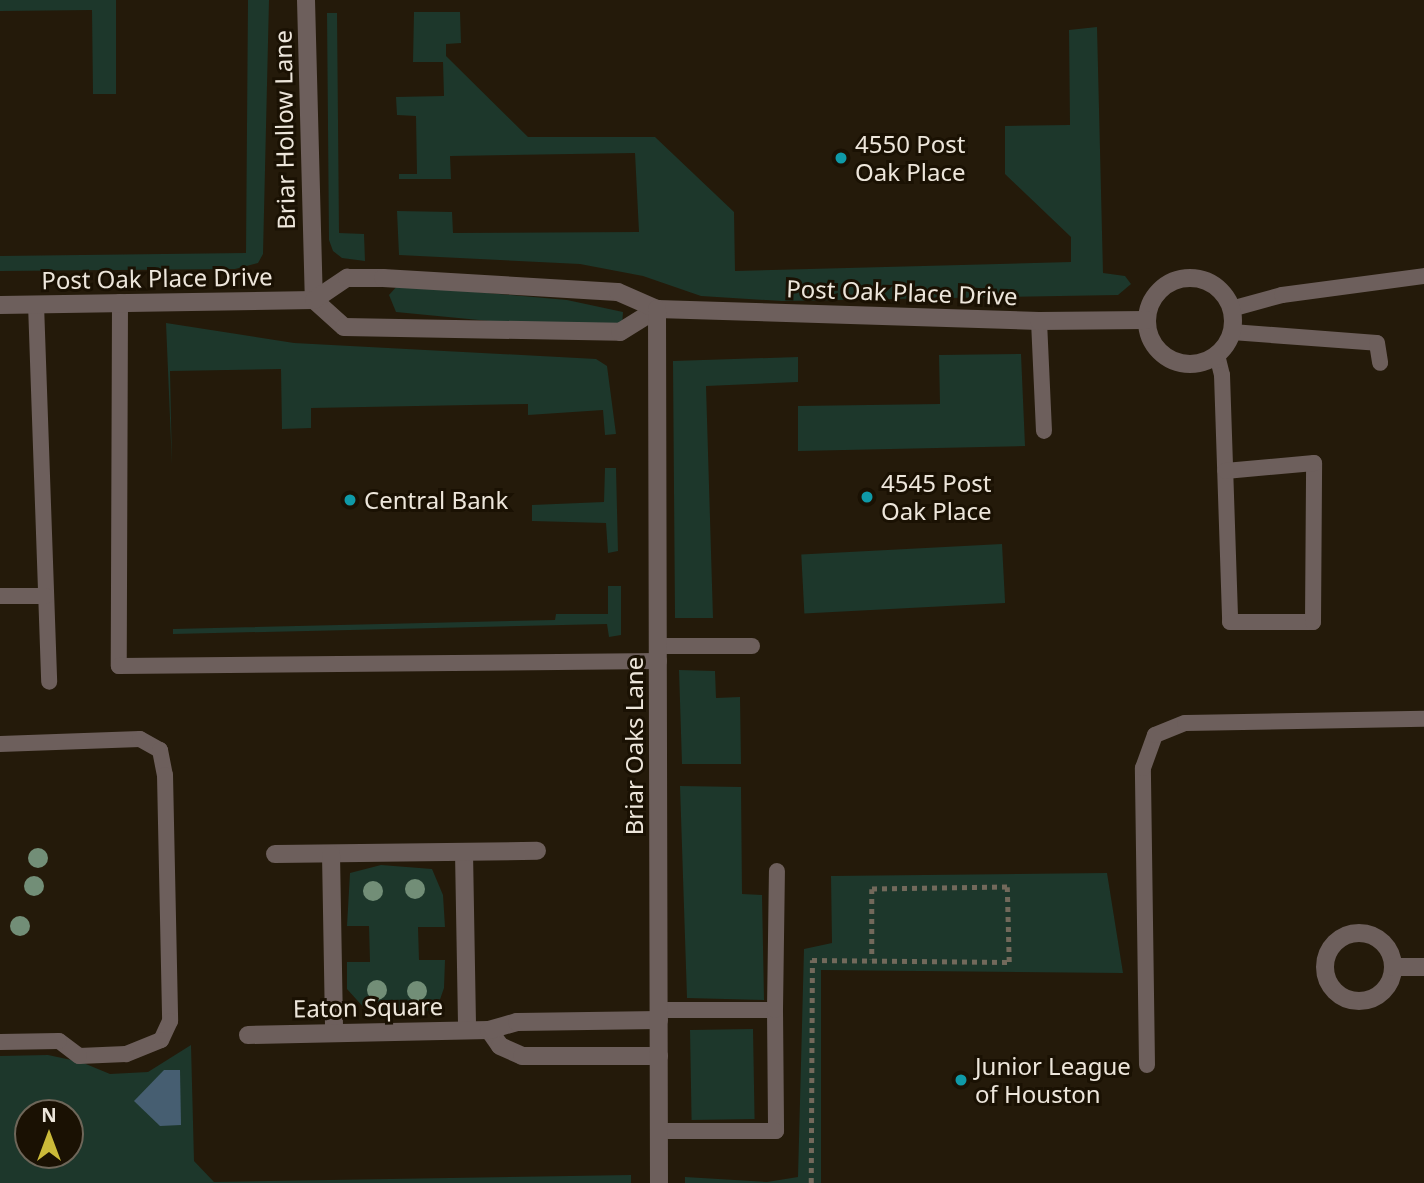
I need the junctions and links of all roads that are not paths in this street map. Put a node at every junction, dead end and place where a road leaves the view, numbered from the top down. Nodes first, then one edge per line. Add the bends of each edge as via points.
1 (306, 0) edge
2 (1424, 276) edge
3 (314, 300) junction
4 (120, 302) junction
5 (0, 304) edge
6 (36, 304) junction
7 (657, 309) junction
8 (1231, 309) junction
9 (1146, 320) junction
10 (1039, 321) junction
11 (1232, 332) junction
12 (1217, 355) junction
13 (1380, 363) dead end
14 (1044, 431) dead end
15 (1225, 471) junction
16 (0, 596) edge
17 (46, 596) junction
18 (752, 646) dead end
19 (659, 653) junction
20 (49, 682) dead end
21 (1424, 719) edge
22 (0, 744) edge
23 (537, 851) dead end
24 (464, 852) junction
25 (275, 854) dead end
26 (331, 854) junction
27 (777, 871) dead end
28 (1393, 967) dead end
29 (1424, 967) edge
30 (775, 1010) junction
31 (659, 1015) junction
32 (467, 1030) junction
33 (489, 1030) junction
34 (334, 1032) junction
35 (248, 1035) dead end
36 (0, 1042) edge
37 (659, 1056) junction
38 (1147, 1065) dead end
39 (659, 1131) junction
40 (659, 1183) edge

1 - 3 street, Briar Hollow Lane
2 - 8 lane via 1282,295
3 - 4 street, Post Oak Place Drive
3 - 7 street, Post Oak Place Drive via 347,278 383,278 618,292
3 - 7 street via 344,327 620,332
4 - 6 street, Post Oak Place Drive
4 - 19 lane via 119,666
5 - 6 street, Post Oak Place Drive
6 - 17 lane
7 - 10 street, Post Oak Place Drive
7 - 19 street, Briar Oaks Lane
8 - 9 street via 1222,291 1210,282 1181,278 1156,293
8 - 11 street
9 - 10 street, Post Oak Place Drive
9 - 12 street via 1148,334 1164,356 1190,364
10 - 14 lane
11 - 12 street
11 - 13 lane via 1377,343
12 - 15 lane via 1222,375
15 - 15 lane via 1230,622 1313,622 1314,463
16 - 17 lane
17 - 20 lane
18 - 19 lane
19 - 31 street, Briar Oaks Lane
21 - 38 lane via 1185,723 1155,735 1143,768
22 - 36 lane via 140,739 160,750 165,775 170,1021 161,1040 126,1054 79,1056 59,1041
23 - 24 street
24 - 26 street
24 - 32 street
25 - 26 street
26 - 34 street
27 - 30 lane
28 - 29 street
30 - 31 lane
30 - 39 lane via 776,1131
31 - 33 street, Eaton Square via 517,1022
31 - 37 street, Briar Oaks Lane
32 - 33 street, Eaton Square
32 - 34 street, Eaton Square
33 - 37 street via 500,1046 522,1056
34 - 35 street, Eaton Square
37 - 39 street, Briar Oaks Lane
39 - 40 street, Briar Oaks Lane

